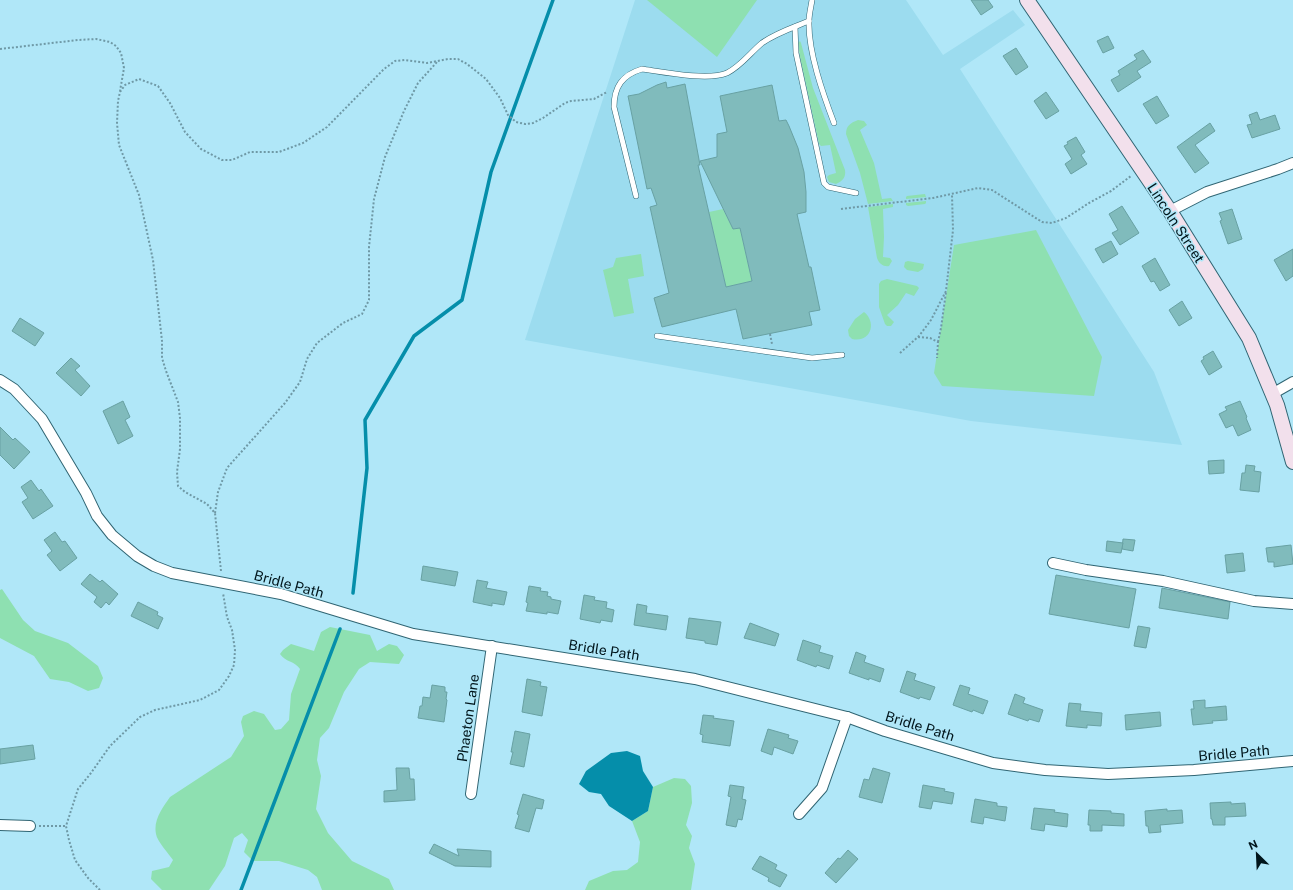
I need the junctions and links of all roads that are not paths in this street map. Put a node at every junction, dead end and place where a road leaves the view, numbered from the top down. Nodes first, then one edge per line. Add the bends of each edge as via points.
1 (812, 0) edge
2 (1027, 0) edge
3 (809, 21) junction
4 (795, 27) junction
5 (834, 122) dead end
6 (1293, 163) edge
7 (856, 193) dead end
8 (636, 196) dead end
9 (1170, 211) junction
10 (657, 336) dead end
11 (842, 355) dead end
12 (0, 380) edge
13 (1293, 382) edge
14 (1272, 394) junction
15 (1293, 462) edge
16 (1053, 563) dead end
17 (1293, 604) edge
18 (492, 646) junction
19 (847, 717) junction
20 (1293, 761) edge
21 (471, 794) dead end
22 (800, 814) dead end
23 (0, 825) edge
24 (30, 826) road end

1 - 3 lane
2 - 9 main road, Lincoln Street
3 - 4 lane
3 - 5 lane via 822,93
4 - 7 lane via 796,53 824,184
4 - 8 lane via 774,35 727,73 700,76 642,69 626,77 615,93 614,107
6 - 9 street via 1207,192
9 - 14 main road, Lincoln Street via 1249,338
10 - 11 lane via 812,358
12 - 18 street, Bridle Path via 14,389 42,420 97,516 112,535 137,556 154,566 172,573 281,594 413,634
13 - 14 street
14 - 15 main road, Lincoln Street
16 - 17 street via 1163,581 1254,601
18 - 19 street, Bridle Path via 695,679
18 - 21 street, Phaeton Lane
19 - 20 street, Bridle Path via 992,763 1045,770 1108,774 1194,770
19 - 22 street via 822,788
23 - 24 street

